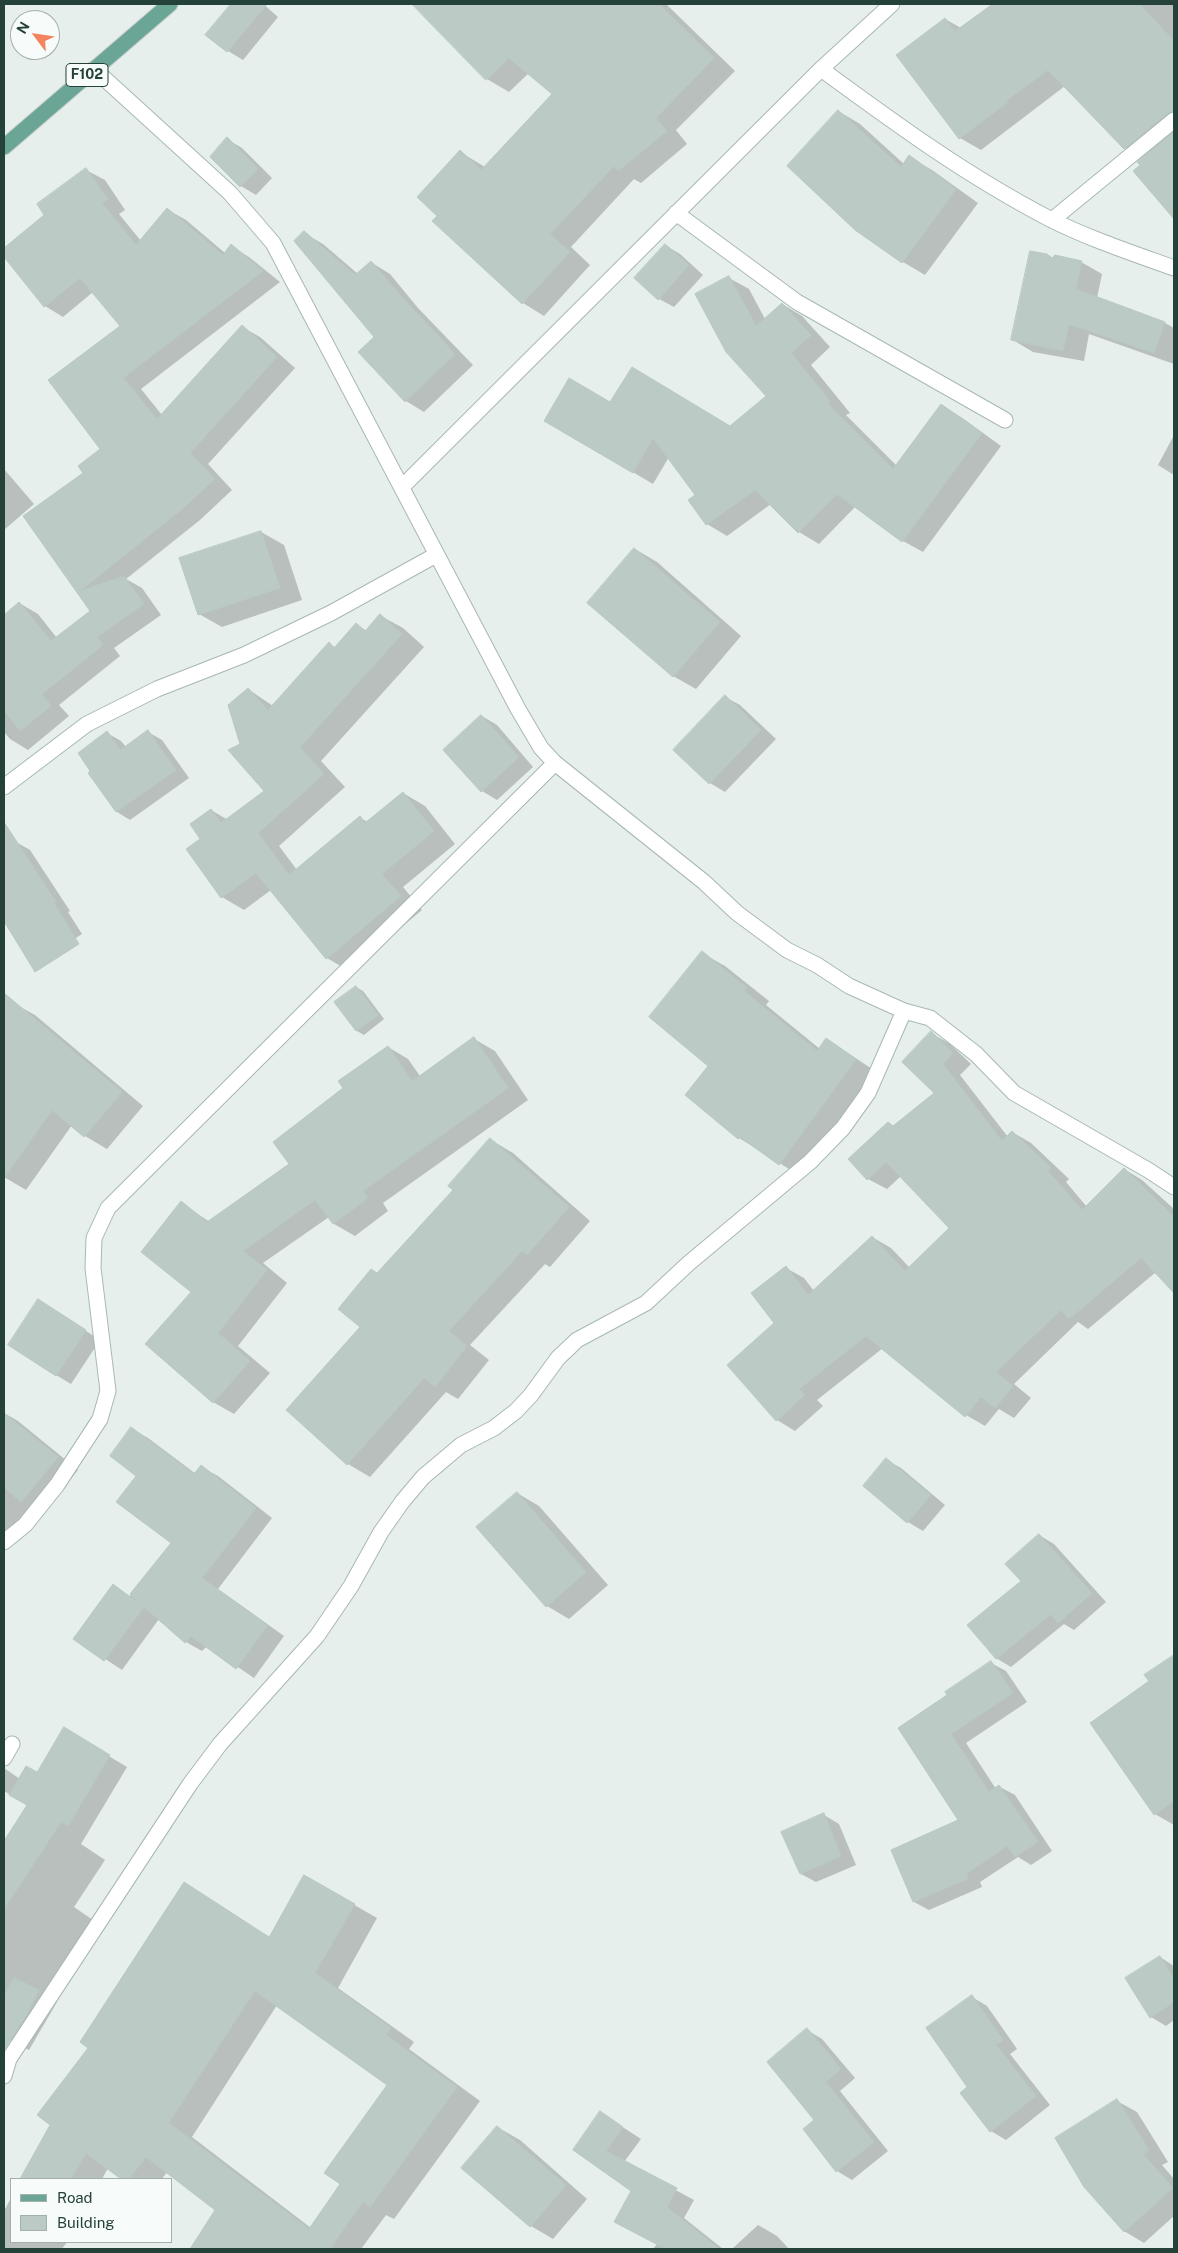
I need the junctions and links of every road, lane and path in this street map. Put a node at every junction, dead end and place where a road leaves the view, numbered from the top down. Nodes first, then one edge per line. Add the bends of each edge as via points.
1 (170, 4) edge
2 (892, 4) edge
3 (94, 68) junction
4 (821, 69) junction
5 (1174, 120) edge
6 (4, 147) edge
7 (676, 213) junction
8 (1052, 220) junction
9 (1174, 268) edge
10 (1005, 420) dead end
11 (402, 487) junction
12 (436, 554) junction
13 (555, 763) junction
14 (4, 787) edge
15 (904, 1011) junction
16 (1174, 1187) edge
17 (4, 1542) edge
18 (12, 1744) dead end
19 (4, 1758) edge
20 (7, 2058) edge
21 (4, 2076) edge

1 - 3 main road, F102
2 - 4 street
3 - 6 main road, F102
3 - 11 street via 230,193 272,243
4 - 7 street
4 - 8 street via 974,177
5 - 8 street
7 - 10 street via 797,302
7 - 11 street
8 - 9 street
11 - 12 street
12 - 13 street via 518,709 541,748
12 - 14 street via 331,613 244,655 157,689 87,724
13 - 15 street via 704,882 737,913 787,950 849,986
13 - 17 street via 108,1208 94,1238 93,1268 108,1391 100,1419 57,1485 25,1525
15 - 16 street via 930,1018 976,1054 1014,1093
15 - 20 street via 868,1093 843,1128 810,1162 646,1303 577,1340 558,1358 516,1411 494,1428 461,1445 402,1502 317,1636 220,1744 190,1784
18 - 19 street
20 - 21 street

